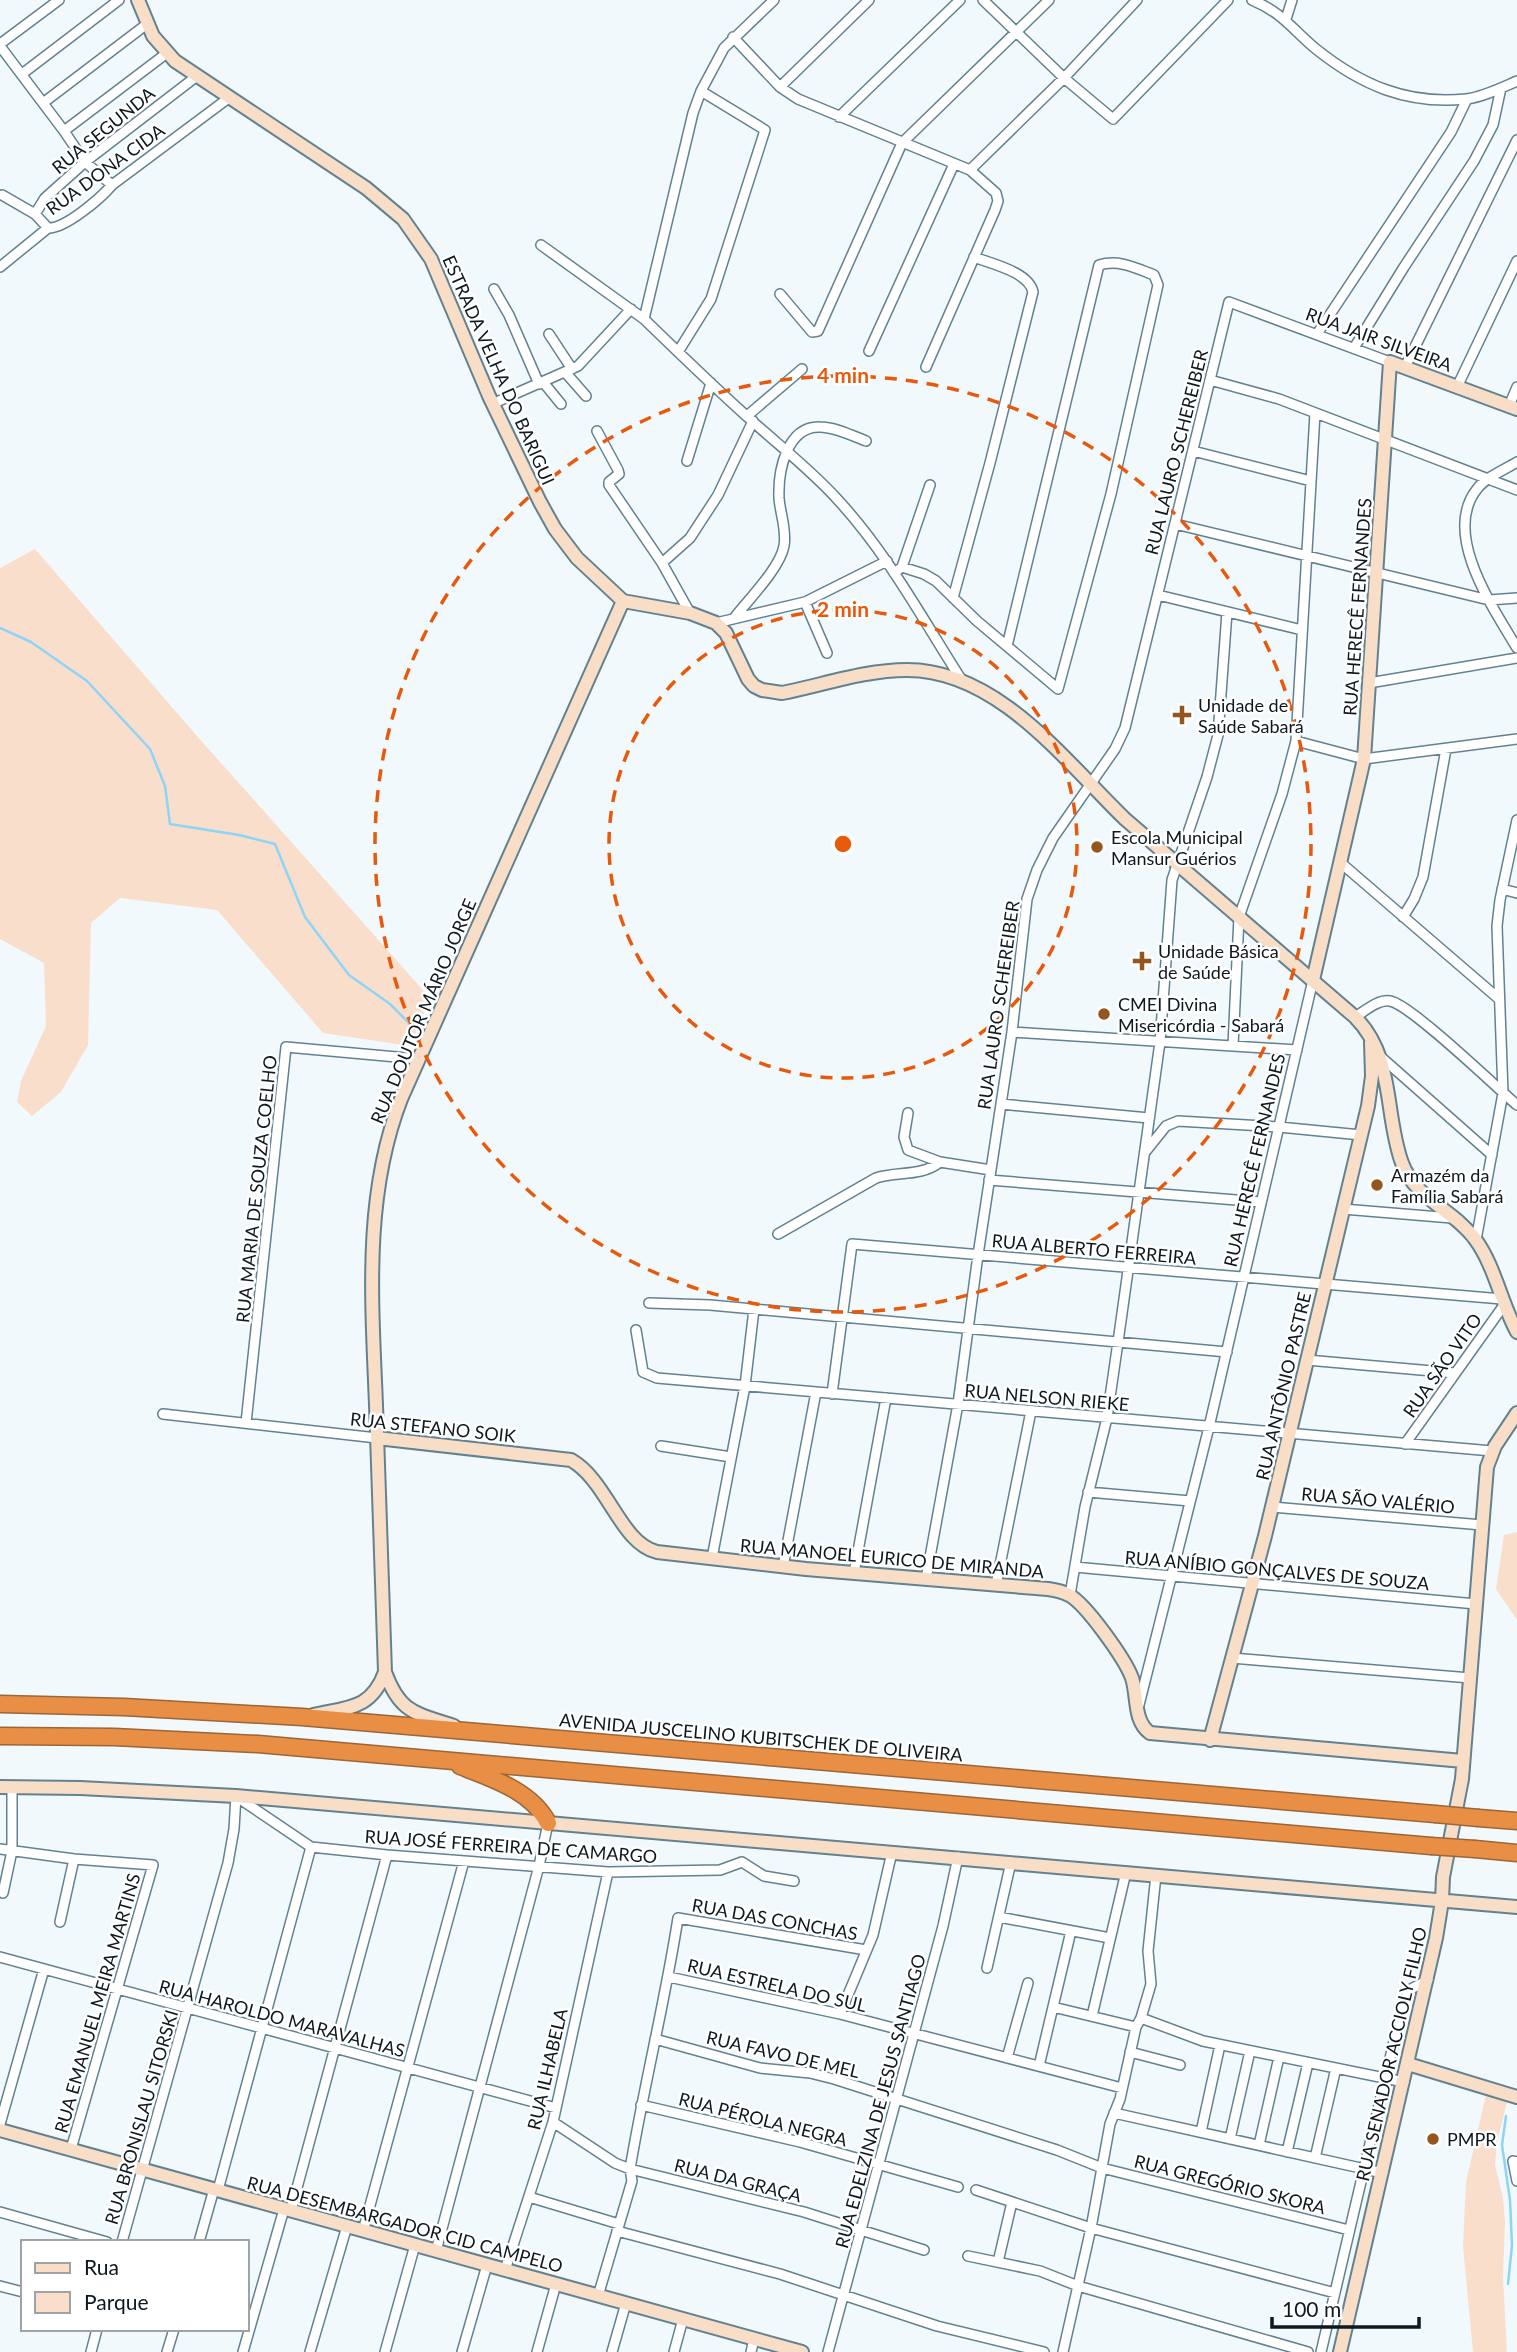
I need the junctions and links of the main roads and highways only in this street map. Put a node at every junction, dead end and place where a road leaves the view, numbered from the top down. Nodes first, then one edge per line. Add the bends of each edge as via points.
1 (0, 1704) edge
2 (0, 1735) edge
3 (445, 1759) junction
4 (1517, 1821) edge
5 (548, 1823) road end
6 (1517, 1853) edge

1 - 4 highway, AVENIDA JUSCELINO KUBITSCHEK DE OLIVEIRA, bridge via 302,1717
2 - 3 highway via 197,1740
3 - 5 highway via 521,1795
3 - 6 highway, bridge

